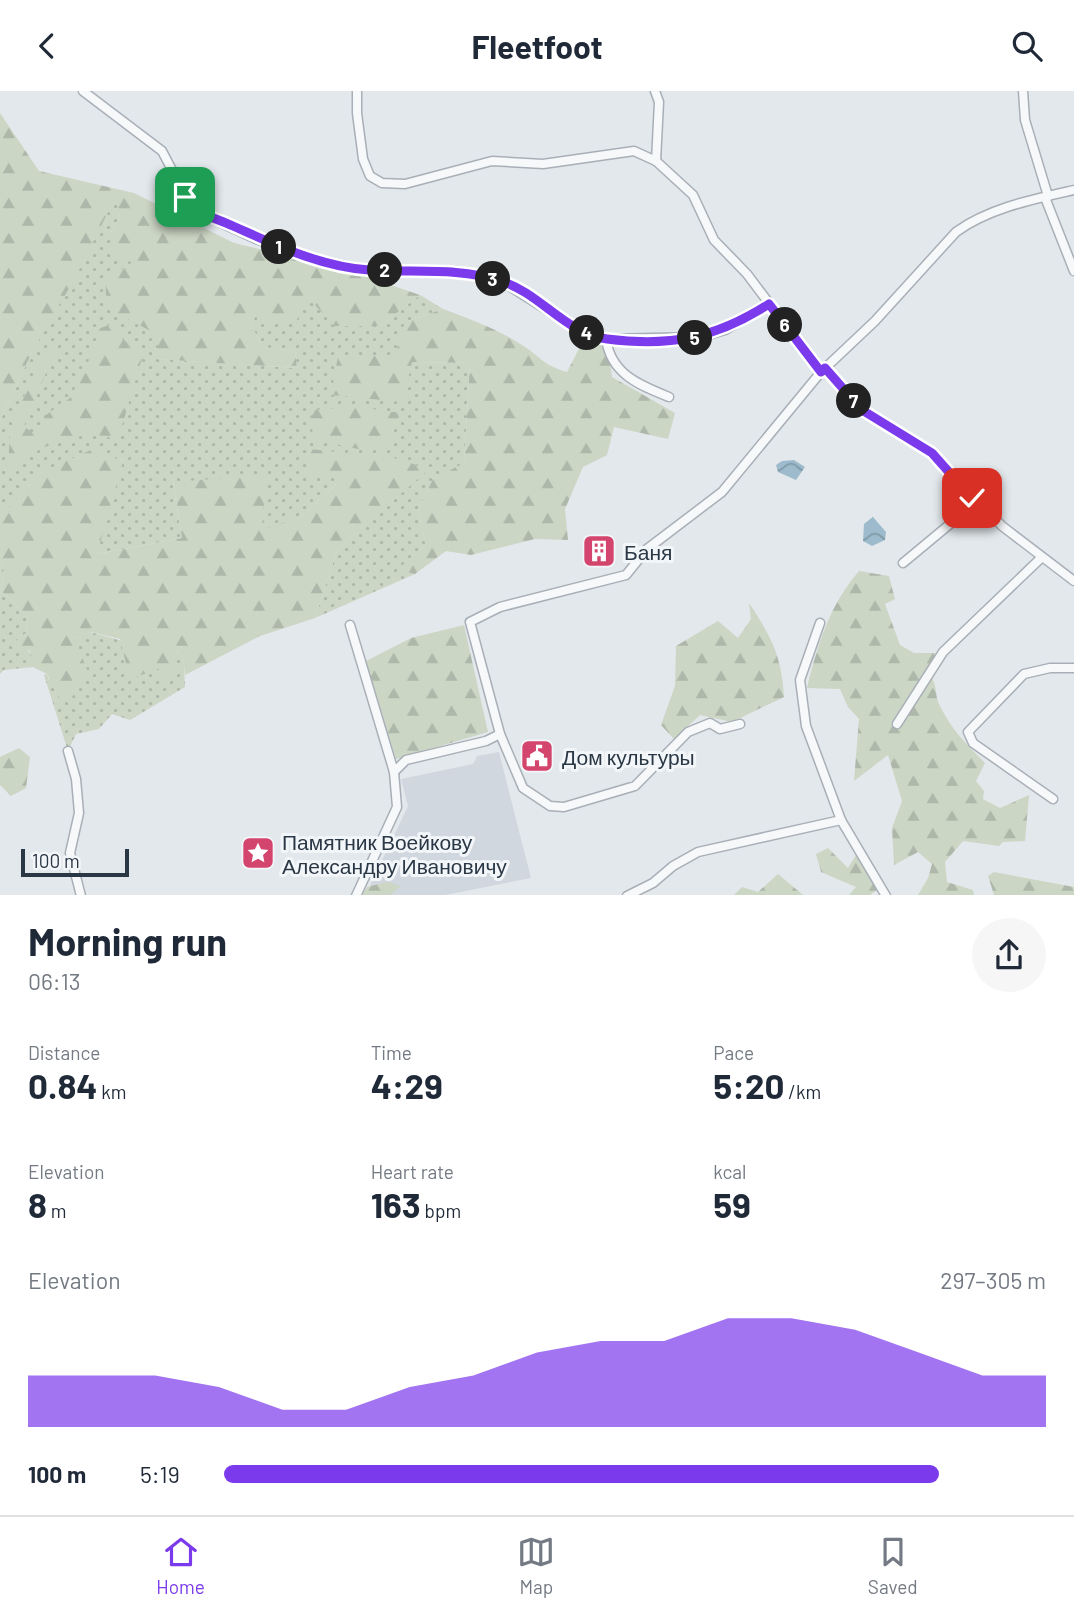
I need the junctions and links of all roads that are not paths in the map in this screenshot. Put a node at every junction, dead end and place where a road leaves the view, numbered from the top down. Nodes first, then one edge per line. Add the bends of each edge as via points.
1 (83, 91) edge
2 (357, 91) edge
3 (655, 91) edge
4 (1023, 91) edge
5 (656, 161) junction
6 (1074, 190) edge
7 (1048, 196) junction
8 (1074, 271) edge
9 (769, 304) junction
10 (606, 339) junction
11 (823, 370) junction
12 (668, 397) dead end
13 (972, 498) junction
14 (1041, 558) junction
15 (903, 563) dead end
16 (1074, 581) edge
17 (820, 624) dead end
18 (350, 625) dead end
19 (1074, 668) edge
20 (740, 724) dead end
21 (897, 724) dead end
22 (500, 734) junction
23 (68, 751) dead end
24 (394, 772) junction
25 (1053, 799) dead end
26 (841, 820) junction
27 (79, 895) edge
28 (356, 895) edge
29 (627, 895) edge
30 (887, 895) edge

1 - 10 street via 162,151 193,210 315,259 366,270 457,271 503,282 576,328
2 - 5 street via 363,159 370,176 382,183 405,184 492,161 543,164 634,151
3 - 5 street via 659,102
4 - 7 street via 1025,120
5 - 9 street via 693,195 714,240
6 - 7 street
7 - 8 street via 1049,211
7 - 11 street via 1007,208 956,232
9 - 10 street via 725,330 701,337
9 - 11 street
10 - 12 street via 608,355 620,371
11 - 13 street via 862,410 932,453
11 - 22 street via 722,492 648,549 626,575 500,607 470,622
13 - 14 street
13 - 15 street via 956,519
14 - 16 street
14 - 21 street via 943,652
17 - 26 street via 800,680 806,726
18 - 24 street
19 - 25 street via 1024,674 968,732 974,743
20 - 22 street via 720,729 710,723 688,732 635,786 564,807 550,806 523,788
22 - 24 street via 406,760
23 - 27 street via 79,813 70,853
24 - 28 street via 397,807
26 - 29 street via 698,852
26 - 30 street

